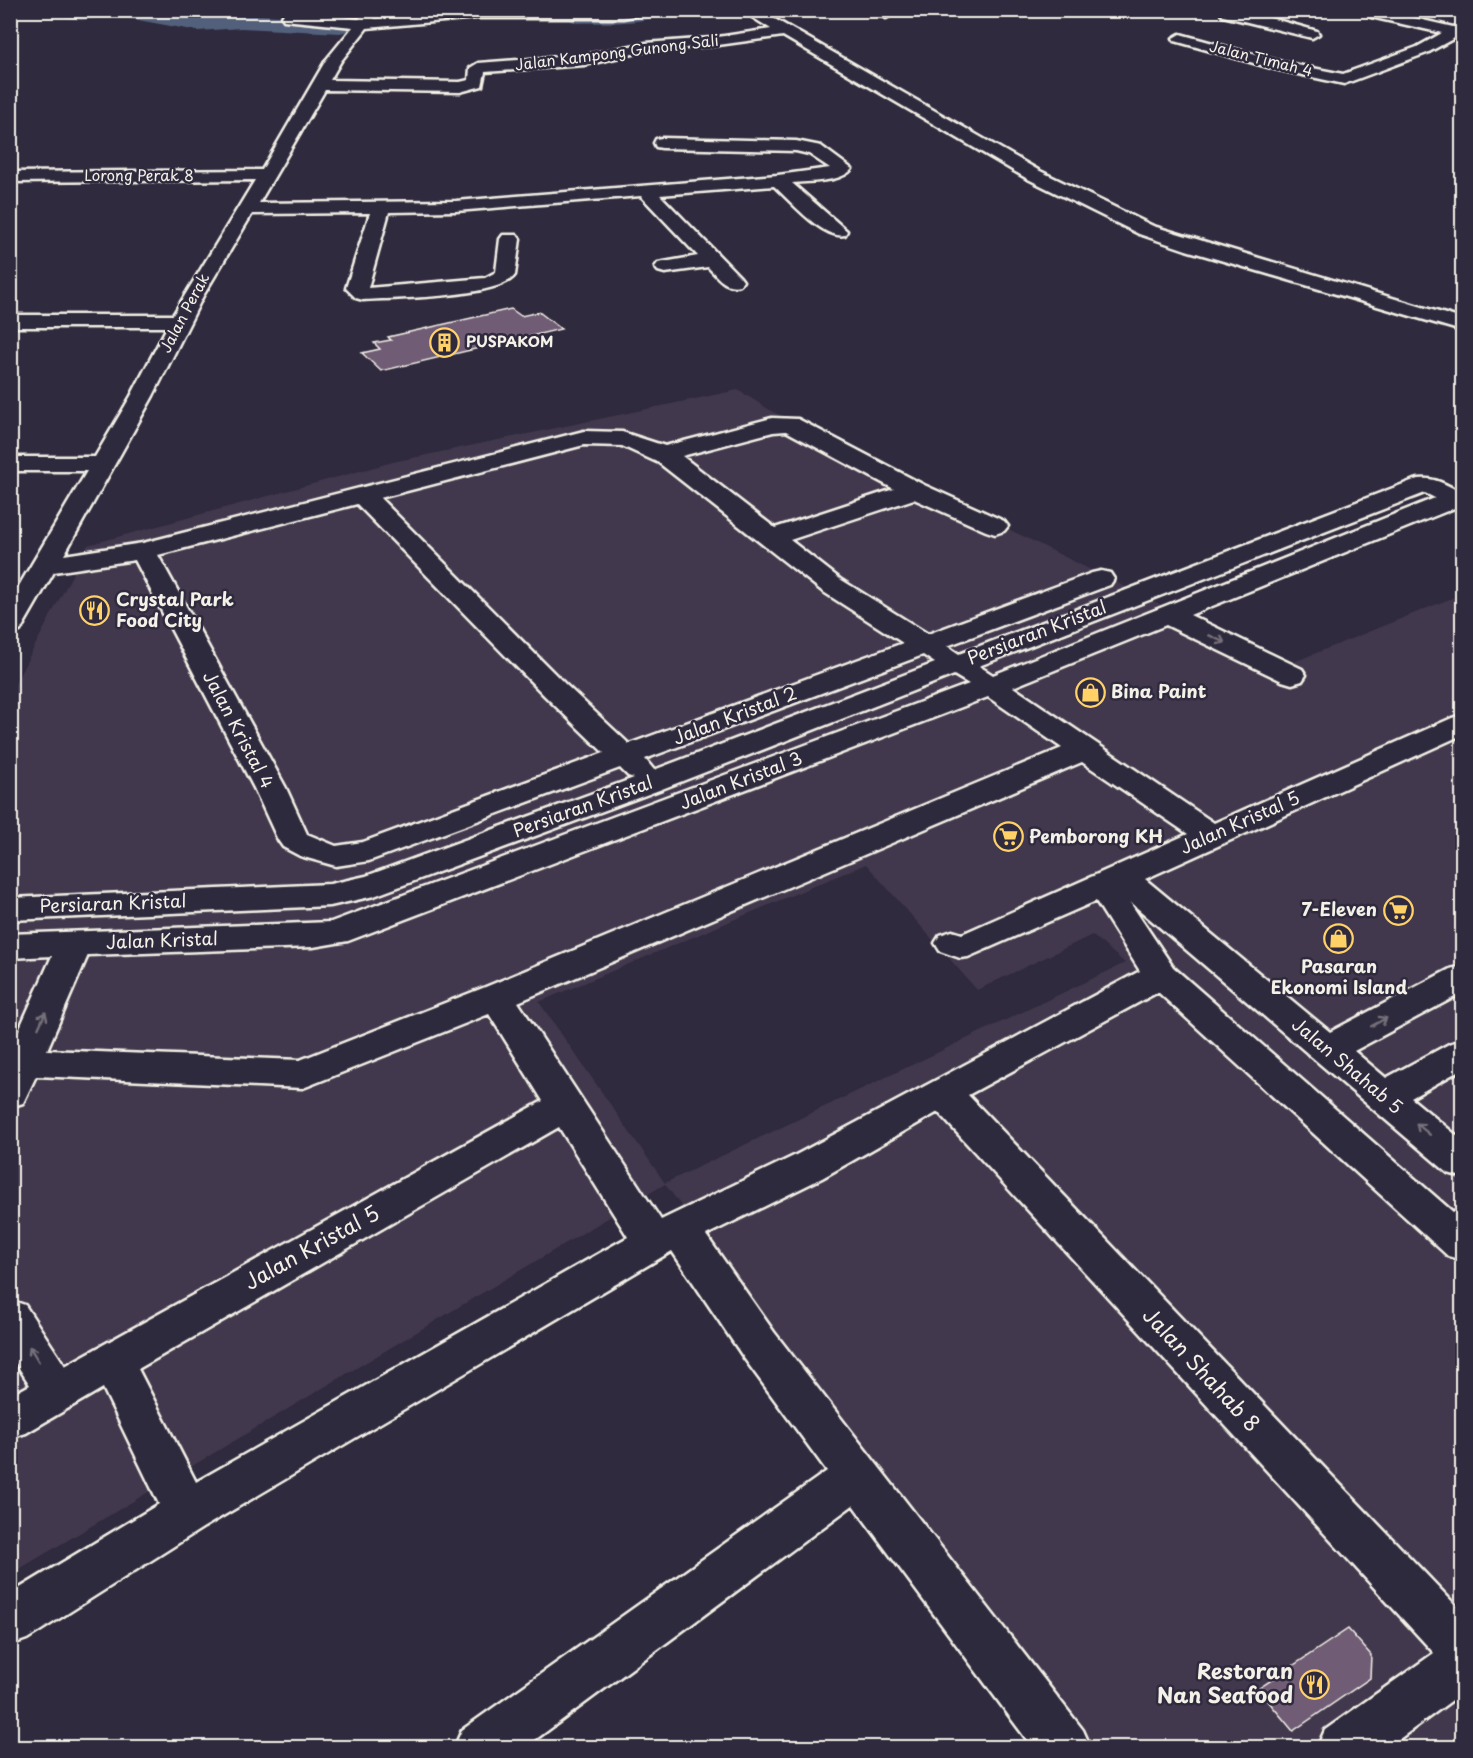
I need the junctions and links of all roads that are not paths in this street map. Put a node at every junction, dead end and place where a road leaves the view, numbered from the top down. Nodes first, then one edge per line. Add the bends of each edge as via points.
1 (293, 10) edge
2 (644, 10) edge
3 (748, 10) edge
4 (1235, 10) edge
5 (1376, 14) dead end
6 (368, 17) edge
7 (1459, 30) edge
8 (783, 32) junction
9 (1180, 38) dead end
10 (1287, 44) dead end
11 (1269, 50) dead end
12 (1250, 57) junction
13 (321, 86) junction
14 (662, 142) dead end
15 (267, 175) junction
16 (10, 177) edge
17 (778, 180) junction
18 (646, 191) junction
19 (381, 208) junction
20 (245, 209) junction
21 (838, 231) dead end
22 (510, 239) dead end
23 (713, 260) junction
24 (665, 267) dead end
25 (733, 281) dead end
26 (10, 321) edge
27 (179, 321) junction
28 (1462, 325) edge
29 (664, 454) junction
30 (10, 464) edge
31 (102, 464) junction
32 (915, 490) junction
33 (362, 494) junction
34 (995, 526) dead end
35 (772, 538) junction
36 (143, 551) junction
37 (46, 565) junction
38 (1101, 579) dead end
39 (1165, 614) junction
40 (10, 626) edge
41 (925, 644) junction
42 (955, 664) junction
43 (1292, 675) dead end
44 (991, 686) junction
45 (1462, 724) edge
46 (1086, 749) junction
47 (625, 757) junction
48 (651, 782) junction
49 (1211, 836) junction
50 (369, 851) joint
51 (1112, 881) junction
52 (330, 895) junction
53 (10, 909) edge
54 (325, 934) junction
55 (952, 943) dead end
56 (75, 944) junction
57 (10, 946) edge
58 (1161, 975) junction
59 (1462, 978) edge
60 (496, 997) junction
61 (1328, 1049) junction
62 (1462, 1053) edge
63 (17, 1077) edge
64 (942, 1092) junction
65 (1384, 1096) junction
66 (567, 1105) junction
67 (1462, 1162) edge
68 (666, 1235) junction
69 (1462, 1244) edge
70 (10, 1317) edge
71 (112, 1361) junction
72 (58, 1392) junction
73 (10, 1419) edge
74 (857, 1476) junction
75 (187, 1512) junction
76 (10, 1622) edge
77 (1462, 1647) edge
78 (1462, 1663) edge
79 (480, 1748) edge
80 (1065, 1748) edge
81 (1343, 1748) edge

1 - 6 street via 289,17
2 - 6 street via 623,14
3 - 8 street
4 - 10 street via 1228,13 1317,32
5 - 7 street
6 - 13 street, Jalan Perak via 334,60
7 - 12 street, Jalan Timah 4 via 1422,50 1344,79
8 - 13 street, Jalan Kampong Gunong Sali via 634,49 585,60 478,61 476,83 460,87
8 - 28 street via 1032,174 1146,230
9 - 12 street, Jalan Timah 4
11 - 12 street
13 - 15 street, Jalan Perak
14 - 17 street via 796,146 815,150 843,169
15 - 16 street, Lorong Perak 8
15 - 20 street, Jalan Perak
17 - 18 street
17 - 21 street
18 - 19 street
18 - 23 street
19 - 20 street
19 - 22 street via 356,288 363,294 492,282 505,275
20 - 27 street, Jalan Perak
23 - 24 street
23 - 25 street
26 - 27 street
27 - 31 street, Jalan Perak
29 - 32 street via 790,424
29 - 33 street via 632,440 584,438
29 - 35 street
30 - 31 street
31 - 37 street, Jalan Perak
32 - 34 street
32 - 35 street
33 - 36 street
33 - 47 street
35 - 41 street via 831,585
36 - 37 street
36 - 50 street, Jalan Kristal 4 via 294,840 336,856
37 - 40 street, Jalan Perak
38 - 41 street, Jalan Kristal 2
39 - 42 street, Persiaran Kristal via 1454,497 1423,485
39 -> 43 street
39 - 44 street, Jalan Kristal 3
41 - 42 street
41 - 47 street, Jalan Kristal 2
42 - 44 street
42 - 48 street, Persiaran Kristal
44 - 46 street
44 - 54 street, Jalan Kristal 3 via 637,822
45 - 49 street, Jalan Kristal 5
46 - 49 street
46 - 60 street
47 - 48 street
47 - 50 street, Jalan Kristal 2
48 - 52 street, Persiaran Kristal via 374,885
49 - 51 street, Jalan Kristal 5
51 - 55 street, Jalan Kristal 5 via 968,945
51 - 58 street
51 - 61 street, Jalan Shahab 5
52 - 53 street, Persiaran Kristal
52 - 54 street
54 - 56 street, Jalan Kristal
56 - 57 street, Jalan Kristal
63 -> 56 street
58 - 64 street
58 - 69 street
61 -> 59 street
60 - 63 street via 303,1074
60 - 66 street
61 - 65 street, Jalan Shahab 5
62 - 65 street
64 - 68 street via 808,1167
64 - 77 street, Jalan Shahab 8
67 -> 65 street, Jalan Shahab 5
66 - 68 street
66 - 71 street, Jalan Kristal 5
68 - 74 street via 759,1345
68 - 75 street
72 -> 70 street
71 - 72 street, Jalan Kristal 5
71 - 75 street
72 - 73 street
74 - 79 street
74 - 80 street
75 - 76 street
78 - 81 street

